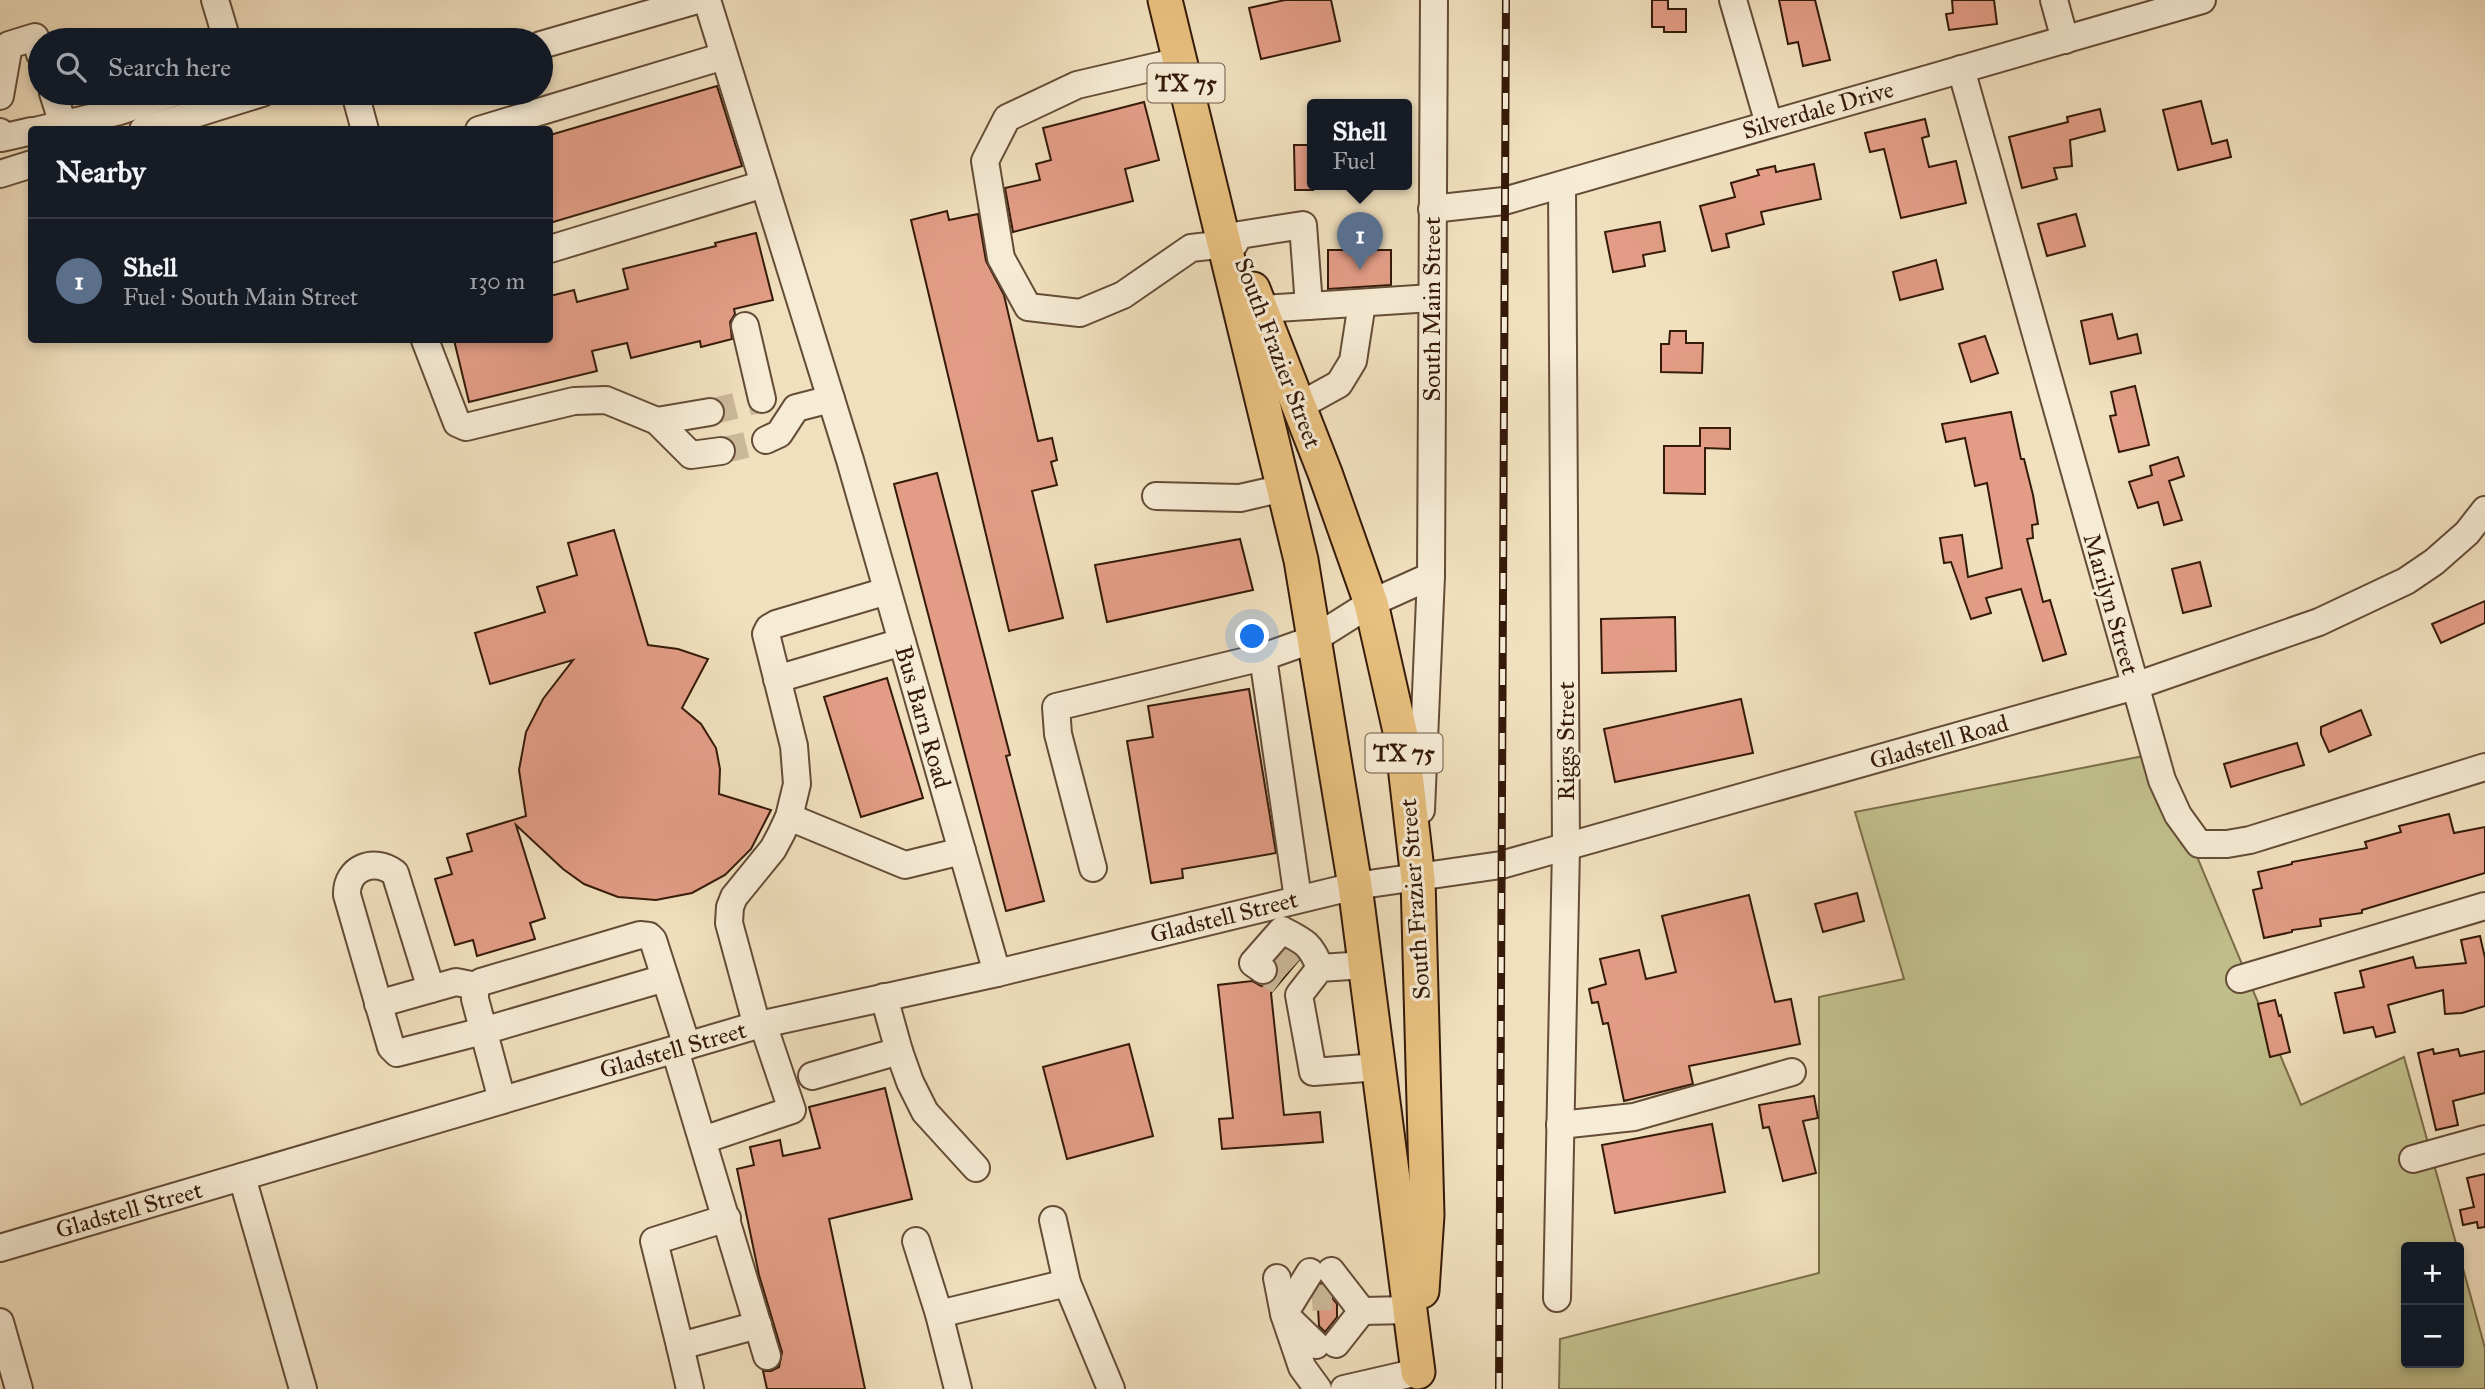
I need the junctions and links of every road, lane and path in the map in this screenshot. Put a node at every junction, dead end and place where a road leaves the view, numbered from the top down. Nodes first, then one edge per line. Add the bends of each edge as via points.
1 (215, 0) edge
2 (697, 0) edge
3 (707, 0) edge
4 (1165, 0) edge
5 (1434, 0) edge
6 (1733, 0) edge
7 (2054, 0) edge
8 (2202, 0) edge
9 (223, 28) edge
10 (28, 39) edge
11 (2065, 40) junction
12 (553, 42) edge
13 (724, 56) junction
14 (1180, 61) junction
15 (1961, 69) junction
16 (0, 96) edge
17 (52, 105) edge
18 (138, 105) edge
19 (223, 105) edge
20 (358, 105) edge
21 (1769, 124) junction
22 (51, 126) edge
23 (55, 126) edge
24 (156, 126) edge
25 (364, 126) edge
26 (492, 126) edge
27 (0, 132) edge
28 (28, 132) edge
29 (28, 165) edge
30 (0, 174) edge
31 (764, 184) junction
32 (1562, 185) junction
33 (1433, 209) junction
34 (1231, 241) junction
35 (553, 248) edge
36 (1432, 298) junction
37 (1362, 303) junction
38 (1310, 306) junction
39 (1261, 309) junction
40 (745, 326) dead end
41 (426, 343) edge
42 (831, 399) junction
43 (1298, 406) junction
44 (796, 408) junction
45 (710, 412) tunnel mouth
46 (657, 421) junction
47 (766, 440) tunnel mouth
48 (721, 451) tunnel mouth
49 (1284, 488) junction
50 (1156, 496) dead end
51 (2485, 510) edge
52 (1431, 576) junction
53 (887, 591) junction
54 (1371, 603) junction
55 (1314, 639) junction
56 (902, 642) junction
57 (1263, 657) junction
58 (777, 679) junction
59 (2135, 686) junction
60 (2485, 767) edge
61 (789, 817) junction
62 (1566, 847) junction
63 (962, 852) junction
64 (1093, 868) dead end
65 (1418, 879) junction
66 (1355, 886) junction
67 (1298, 899) junction
68 (2485, 906) edge
69 (1242, 912) junction
70 (1365, 965) junction
71 (1288, 971) junction
72 (997, 974) junction
73 (665, 978) junction
74 (2240, 979) dead end
75 (476, 986) junction
76 (431, 989) junction
77 (884, 998) junction
78 (378, 1004) junction
79 (760, 1025) junction
80 (483, 1031) junction
81 (681, 1048) junction
82 (899, 1051) junction
83 (1378, 1067) junction
84 (1792, 1072) dead end
85 (812, 1076) dead end
86 (502, 1100) junction
87 (1560, 1125) junction
88 (703, 1139) junction
89 (2485, 1139) edge
90 (2413, 1159) dead end
91 (976, 1168) dead end
92 (242, 1177) junction
93 (727, 1218) junction
94 (1053, 1220) dead end
95 (916, 1241) dead end
96 (0, 1248) edge
97 (1278, 1278) dead end
98 (1067, 1283) junction
99 (1557, 1298) dead end
100 (1323, 1307) junction
101 (1409, 1310) junction
102 (1362, 1311) junction
103 (939, 1314) junction
104 (1284, 1314) junction
105 (0, 1322) edge
106 (758, 1325) junction
107 (680, 1346) junction
108 (767, 1356) dead end
109 (1418, 1381) edge
110 (19, 1389) edge
111 (303, 1389) edge
112 (690, 1389) edge
113 (958, 1389) edge
114 (1111, 1389) edge
115 (1318, 1389) edge
116 (1345, 1389) edge

1 - 9 street
2 - 12 street
3 - 13 street, Bus Barn Road
4 - 14 main road, South Frazier Street / TX 75
5 - 33 street, South Main Street
6 - 21 street
7 - 11 street
8 - 11 street, Silverdale Drive
10 - 16 street via 9,45
11 - 15 street, Silverdale Drive
13 - 26 street
13 - 31 street, Bus Barn Road
14 - 34 main road, South Frazier Street / TX 75 via 1206,166
14 - 34 street via 1077,85 1007,118 985,160 1001,258 1027,307 1080,313 1123,295 1191,248
15 - 21 street, Silverdale Drive
15 - 59 street, Marilyn Street
17 - 22 street
18 - 23 street
19 - 24 street
20 - 25 street
21 - 32 street, Silverdale Drive
27 - 28 street via 1,138
29 - 30 street
31 - 35 street
31 - 42 street, Bus Barn Road
32 - 33 street, Silverdale Drive via 1504,201
32 - 62 street, Riggs Street
33 - 36 street, South Main Street
34 - 38 street via 1303,225
34 - 39 main road, South Frazier Street / TX 75
34 - 49 main road, South Frazier Street / TX 75
36 - 37 street
36 - 52 street, South Main Street
37 - 38 street
37 - 43 street via 1353,361 1339,384
38 - 39 street
39 - 43 main road, South Frazier Street / TX 75
40 - 44 street via 758,400
41 - 46 street via 457,423 466,427 574,401 606,400
42 - 44 street
42 - 53 street, Bus Barn Road
43 - 54 main road, South Frazier Street / TX 75
44 - 47 street via 779,434
45 - 46 street
46 - 48 street via 691,455
49 - 50 street via 1240,498
49 - 55 main road, South Frazier Street / TX 75
51 - 59 street, Gladstell Road via 2434,562 2406,581 2319,622
52 - 54 street
52 - 65 street, South Main Street
53 - 56 street, Bus Barn Road
53 - 58 street via 769,628 766,641
54 - 55 street
54 - 65 main road, South Frazier Street / TX 75 via 1402,740
55 - 57 street
55 - 66 main road, South Frazier Street / TX 75
56 - 58 street
56 - 63 street, Bus Barn Road
57 - 64 street via 1056,707 1058,734
57 - 67 street
58 - 61 street via 796,759 797,783
59 - 60 street, Marilyn Street via 2162,780 2178,815 2199,844 2250,840
59 - 62 street, Gladstell Road
61 - 63 street via 905,865
61 - 79 street via 773,849 734,897 729,916
62 - 65 street, Gladstell Road via 1501,865
62 - 87 street, Riggs Street
63 - 72 street, Bus Barn Road
65 - 66 street, Gladstell Road
65 - 109 main road, South Frazier Street / TX 75 via 1427,1215
66 - 67 street, Gladstell Street
66 - 70 main road, South Frazier Street / TX 75
67 - 69 street, Gladstell Street
68 - 74 street
69 - 71 street
69 - 72 street, Gladstell Street
70 - 71 street
70 - 83 main road, South Frazier Street / TX 75
71 - 83 street via 1313,1072
72 - 77 street, Gladstell Street
73 - 75 street via 653,940 640,935
73 - 80 street
73 - 81 street
75 - 76 street via 456,982
75 - 80 street
76 - 78 street
76 - 78 street via 398,879 382,866 366,866 348,881 347,895
77 - 79 street, Gladstell Street
77 - 82 street
78 - 80 street via 397,1053
79 - 81 street, Gladstell Street
79 - 88 street via 792,1110
80 - 86 street
81 - 86 street, Gladstell Street
81 - 88 street
82 - 85 street
82 - 91 street via 925,1112
83 - 101 main road, South Frazier Street / TX 75
84 - 87 street via 1634,1117
86 - 92 street, Gladstell Street
87 - 99 street, Riggs Street
88 - 93 street
89 - 90 street
92 - 96 street, Gladstell Street
92 - 111 street
93 - 106 street
93 - 107 street via 654,1241
94 - 98 street
95 - 103 street
97 - 104 street
98 - 103 street
98 - 114 street
100 - 102 street
100 - 102 street
100 - 104 street
100 - 104 street
101 - 102 street
101 - 109 main road, South Frazier Street / TX 75
103 - 113 street
104 - 115 street via 1302,1367
105 - 110 street
106 - 107 street
106 - 108 street
107 - 112 street
109 - 116 street

